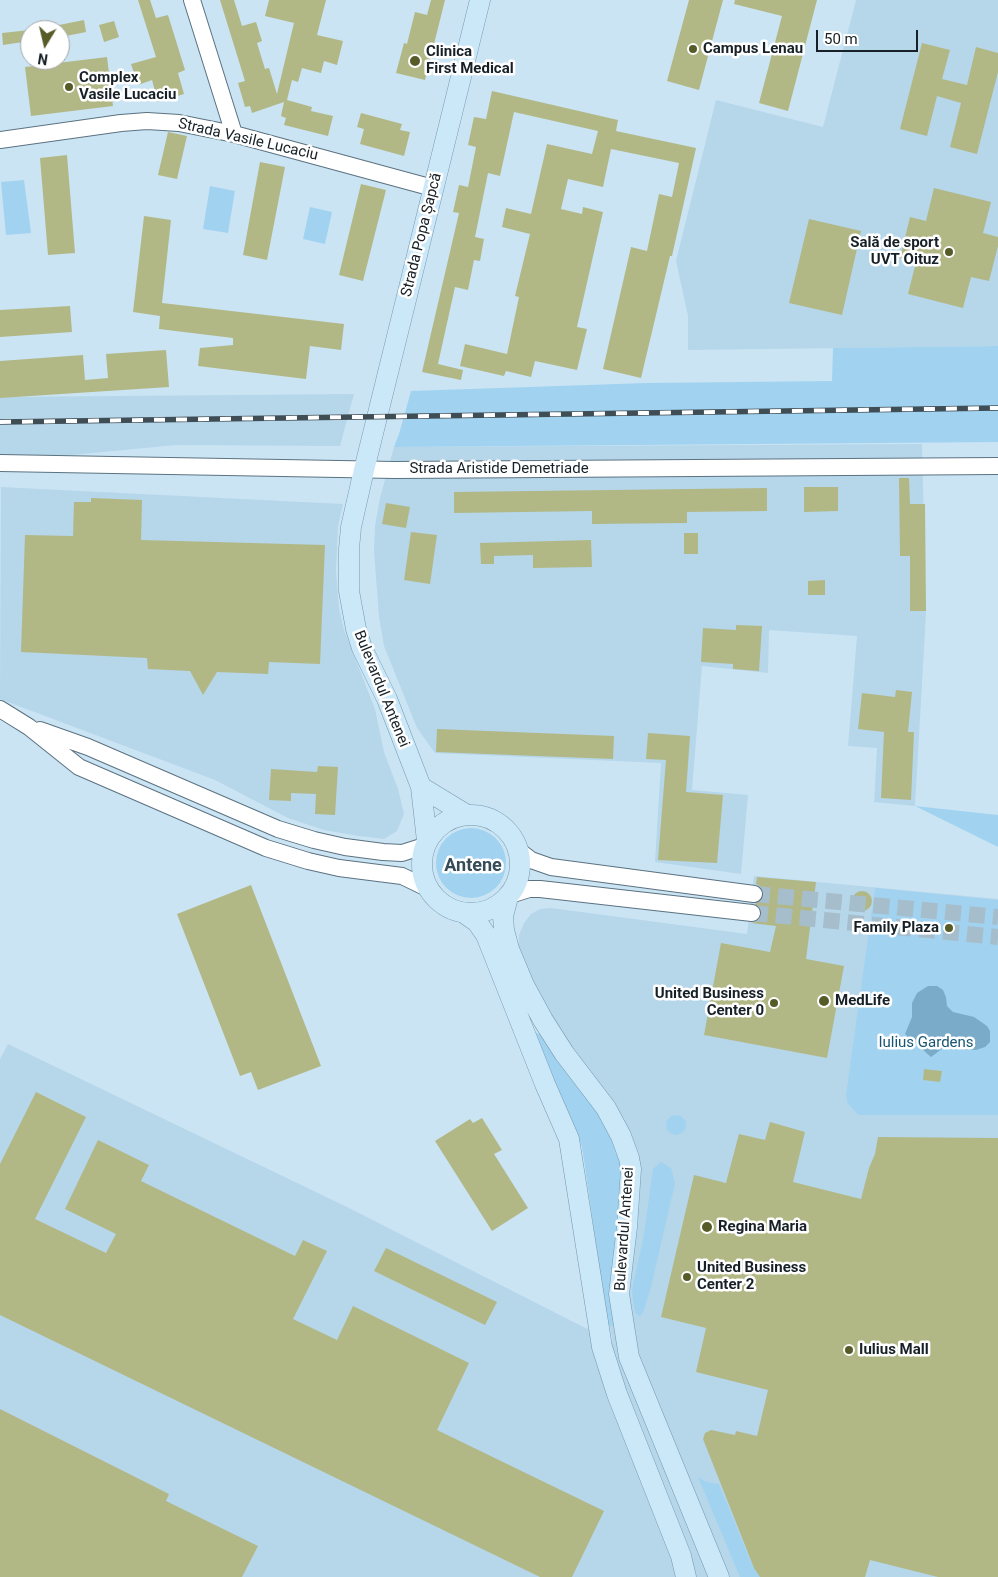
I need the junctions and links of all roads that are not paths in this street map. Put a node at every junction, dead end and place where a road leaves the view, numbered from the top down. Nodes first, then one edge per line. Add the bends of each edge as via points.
1 (192, 0) edge
2 (480, 0) edge
3 (234, 134) junction
4 (0, 140) edge
5 (433, 188) junction
6 (0, 463) edge
7 (998, 466) edge
8 (364, 470) junction
9 (0, 709) edge
10 (29, 726) junction
11 (421, 787) junction
12 (467, 815) junction
13 (426, 844) junction
14 (519, 851) junction
15 (427, 888) junction
16 (754, 894) tunnel mouth
17 (509, 896) junction
18 (464, 913) junction
19 (752, 913) tunnel mouth
20 (686, 1577) edge
21 (719, 1577) edge

1 - 3 street
2 - 5 main road, Strada Popa Șapcă
3 - 4 street, Strada Vasile Lucaciu via 186,124 147,121
3 - 5 street, Strada Vasile Lucaciu
5 - 8 main road, Strada Popa Șapcă
6 - 8 street, Strada Aristide Demetriade
7 - 8 street, Strada Aristide Demetriade
8 - 11 main road, Bulevardul Antenei via 351,527 348,572 351,610 362,648 387,699
9 - 10 street
10 - 13 street via 88,746 278,829 314,840 402,853
10 - 15 street via 79,767 266,848 339,868 402,876
11 - 12 main road
11 - 13 main road, Bulevardul Antenei
12 - 13 main road via 444,823
12 - 14 main road via 484,816 499,824
13 - 15 main road via 421,863
14 - 16 street via 531,860 572,871
14 - 17 main road via 520,874
15 - 18 main road via 442,905
17 - 18 main road via 488,911
17 - 19 street via 540,889
17 - 21 main road, Bulevardul Antenei via 504,930 524,985 564,1053 606,1108 629,1158 631,1169 620,1294 630,1357
18 - 20 main road, Bulevardul Antenei via 486,935 569,1139 602,1347 616,1394 681,1556

